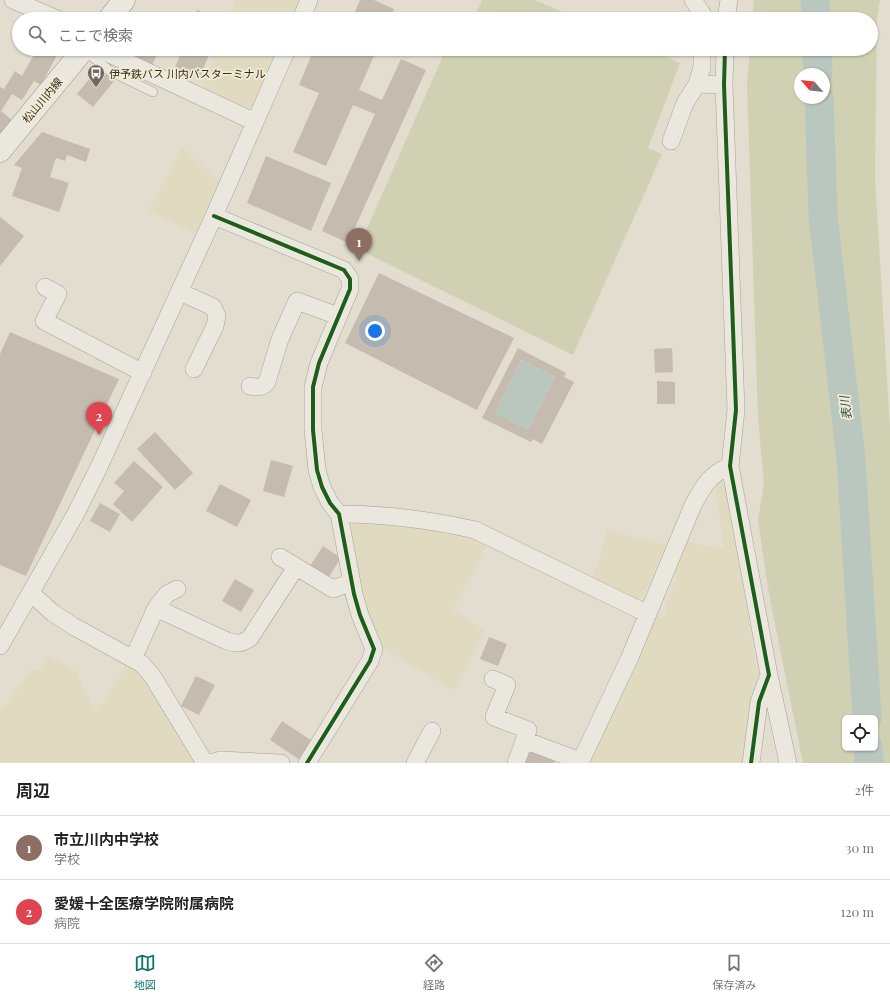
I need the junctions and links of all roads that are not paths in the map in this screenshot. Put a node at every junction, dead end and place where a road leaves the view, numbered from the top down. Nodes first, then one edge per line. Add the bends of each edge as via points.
1 (12, 0) edge
2 (124, 0) edge
3 (309, 0) edge
4 (693, 0) edge
5 (729, 0) edge
6 (40, 12) edge
7 (115, 12) edge
8 (304, 12) edge
9 (701, 12) edge
10 (727, 12) edge
11 (83, 56) edge
12 (96, 56) edge
13 (105, 56) edge
14 (285, 56) edge
15 (702, 56) edge
16 (725, 56) edge
17 (697, 84) junction
18 (724, 84) junction
19 (153, 92) dead end
20 (255, 122) junction
21 (671, 141) dead end
22 (0, 151) edge
23 (214, 216) junction
24 (45, 288) dead end
25 (180, 292) junction
26 (338, 316) junction
27 (194, 369) dead end
28 (143, 373) junction
29 (250, 386) dead end
30 (730, 466) junction
31 (339, 514) junction
32 (280, 557) dead end
33 (296, 567) junction
34 (352, 582) junction
35 (177, 590) dead end
36 (31, 593) junction
37 (156, 608) junction
38 (648, 614) junction
39 (0, 646) edge
40 (133, 658) junction
41 (769, 675) junction
42 (494, 679) dead end
43 (432, 731) dead end
44 (524, 740) junction
45 (580, 762) edge
46 (205, 763) edge
47 (210, 763) edge
48 (281, 763) edge
49 (307, 763) edge
50 (415, 763) edge
51 (516, 763) edge
52 (751, 763) edge
53 (788, 763) edge

1 - 6 street
2 - 7 main road
3 - 8 street
4 - 9 street
5 - 10 street
11 - 22 main road, 松山川内線
12 - 19 lane via 110,71
13 - 20 street
14 - 20 street
15 - 17 street
16 - 18 street
17 - 18 street
17 - 21 street via 685,103
18 - 30 street via 736,410
20 - 23 street
23 - 25 street
23 - 26 street via 344,270 350,279 350,289
24 - 28 street via 58,294 44,321 75,329
25 - 27 street via 213,307 217,316 215,326
25 - 28 street
26 - 29 street via 297,301 280,339 267,382 256,388
26 - 31 street via 319,363 312,405 317,470 330,504
28 - 36 street via 76,515
30 - 38 street via 716,472 706,482 693,505
30 - 41 street
31 - 34 street
31 - 38 street via 436,523 475,530
32 - 33 street
33 - 34 street via 333,589
33 - 37 street via 250,638 238,644 216,643
34 - 49 street via 360,614 374,649 370,661
35 - 37 street via 167,594
36 - 39 street
36 - 40 street via 53,613 73,626
37 - 40 street
38 - 45 street
40 - 46 street via 153,677
41 - 52 street via 759,702
41 - 53 street
42 - 44 street via 506,685 494,717 528,730
43 - 50 street
44 - 45 street
44 - 51 street
47 - 48 street via 220,760

